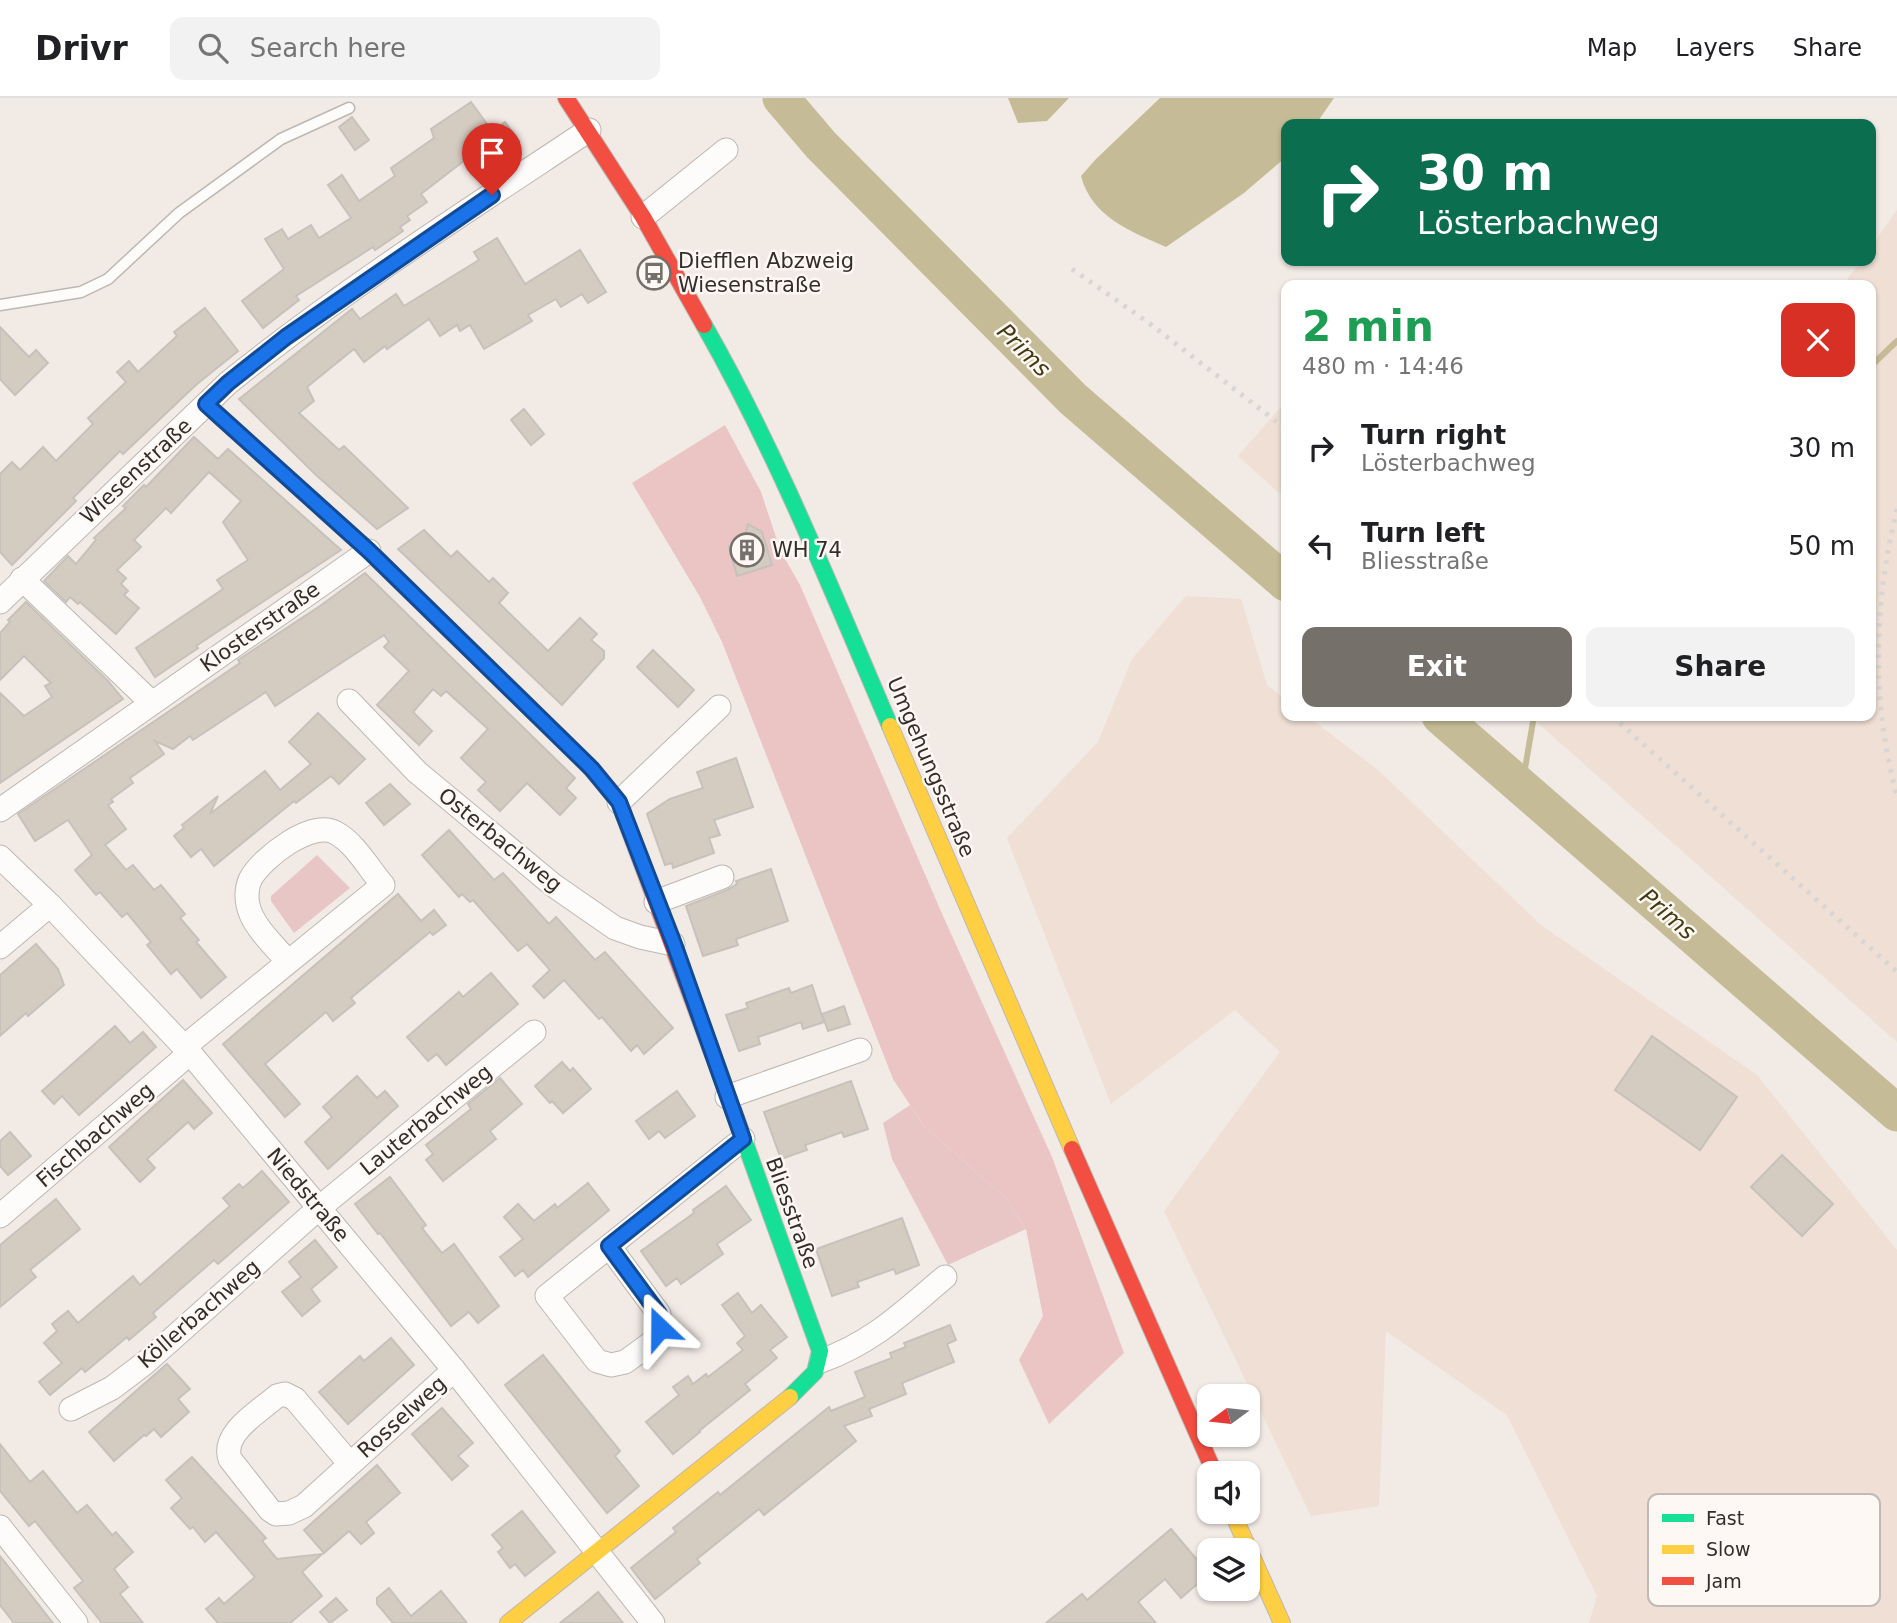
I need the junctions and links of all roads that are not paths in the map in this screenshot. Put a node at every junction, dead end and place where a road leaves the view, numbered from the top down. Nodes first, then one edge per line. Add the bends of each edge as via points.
1 (566, 98) edge
2 (349, 108) dead end
3 (589, 130) junction
4 (726, 150) dead end
5 (643, 217) junction
6 (0, 305) edge
7 (206, 404) junction
8 (369, 551) junction
9 (8, 590) edge
10 (349, 701) dead end
11 (152, 703) junction
12 (719, 707) dead end
13 (619, 802) junction
14 (0, 810) edge
15 (0, 857) edge
16 (722, 877) dead end
17 (656, 902) junction
18 (50, 905) junction
19 (674, 944) junction
20 (0, 947) edge
21 (288, 962) junction
22 (534, 1032) dead end
23 (187, 1050) junction
24 (860, 1050) dead end
25 (727, 1097) junction
26 (743, 1139) junction
27 (318, 1208) junction
28 (0, 1216) edge
29 (609, 1246) junction
30 (946, 1277) dead end
31 (821, 1361) junction
32 (454, 1370) junction
33 (71, 1409) dead end
34 (1209, 1461) edge
35 (350, 1464) junction
36 (1237, 1524) edge
37 (0, 1527) edge
38 (596, 1551) junction
39 (76, 1623) edge
40 (508, 1623) edge
41 (653, 1623) edge
42 (1282, 1623) edge

1 - 3 main road, Umgehungsstraße
2 - 6 lane via 281,139 179,214 108,279 81,292
3 - 5 main road, Umgehungsstraße
3 - 7 street, Wiesenstraße via 286,337
4 - 5 street
5 - 34 main road, Umgehungsstraße via 741,390 811,542
7 - 8 main road, Bliesstraße
7 - 9 street, Wiesenstraße
8 - 11 street, Klosterstraße
8 - 13 main road, Bliesstraße via 592,769
9 - 11 street
10 - 19 street, Osterbachweg via 417,772 553,885 615,928
11 - 14 street, Klosterstraße
12 - 13 street
13 - 17 main road, Bliesstraße
15 - 18 street, Niedstraße
16 - 17 street
17 - 19 main road, Bliesstraße
18 - 20 street
18 - 23 street, Niedstraße
19 - 25 main road, Bliesstraße
21 - 21 street, Fischbachweg via 248,907 250,879 296,838 328,829 349,844 383,885
21 - 23 street, Fischbachweg
22 - 27 street, Lauterbachweg
23 - 27 street, Niedstraße
23 - 28 street, Fischbachweg
24 - 25 street
25 - 26 main road, Bliesstraße
26 - 29 street
26 - 31 main road, Bliesstraße
27 - 32 street, Niedstraße
27 - 33 street, Köllerbachweg via 145,1363 112,1388
29 - 29 street via 547,1296 597,1361 611,1365 625,1362 654,1341 660,1328 659,1314
30 - 31 street via 871,1338
31 - 38 main road via 812,1377 788,1399
32 - 35 street, Rosselweg
32 - 38 street, Niedstraße
35 - 35 street, Rosselweg via 304,1506 276,1514 227,1450 235,1433 285,1394 295,1399
36 - 42 main road
37 - 39 street
38 - 40 main road
38 - 41 street, Niedstraße

